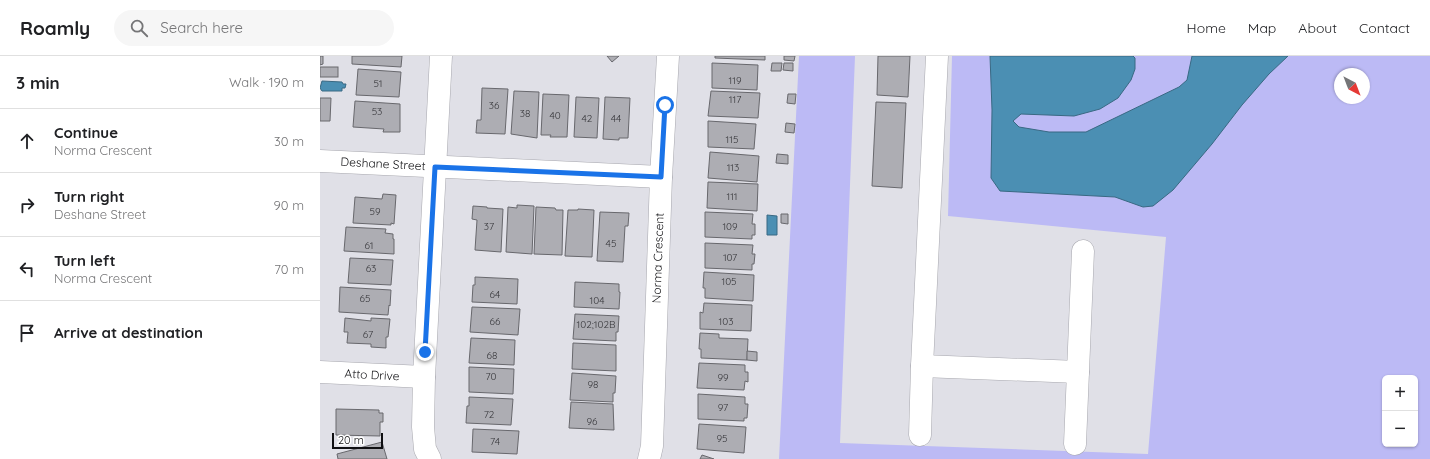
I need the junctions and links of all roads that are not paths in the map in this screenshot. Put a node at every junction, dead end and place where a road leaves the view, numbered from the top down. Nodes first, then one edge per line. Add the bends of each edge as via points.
1 (441, 56) edge
2 (668, 56) edge
3 (937, 56) edge
4 (320, 161) edge
5 (435, 167) junction
6 (661, 177) junction
7 (1083, 251) dead end
8 (922, 366) junction
9 (320, 372) edge
10 (1078, 372) junction
11 (424, 377) junction
12 (920, 435) dead end
13 (1075, 444) dead end
14 (430, 459) edge
15 (649, 459) edge

1 - 5 street
2 - 6 street, Norma Crescent
3 - 8 street
4 - 5 street, Deshane Street
5 - 6 street, Deshane Street
5 - 11 street
6 - 15 street, Norma Crescent via 653,436
7 - 10 street
8 - 10 street
8 - 12 street
9 - 11 street, Atto Drive
10 - 13 street
11 - 14 street via 423,427 425,449

